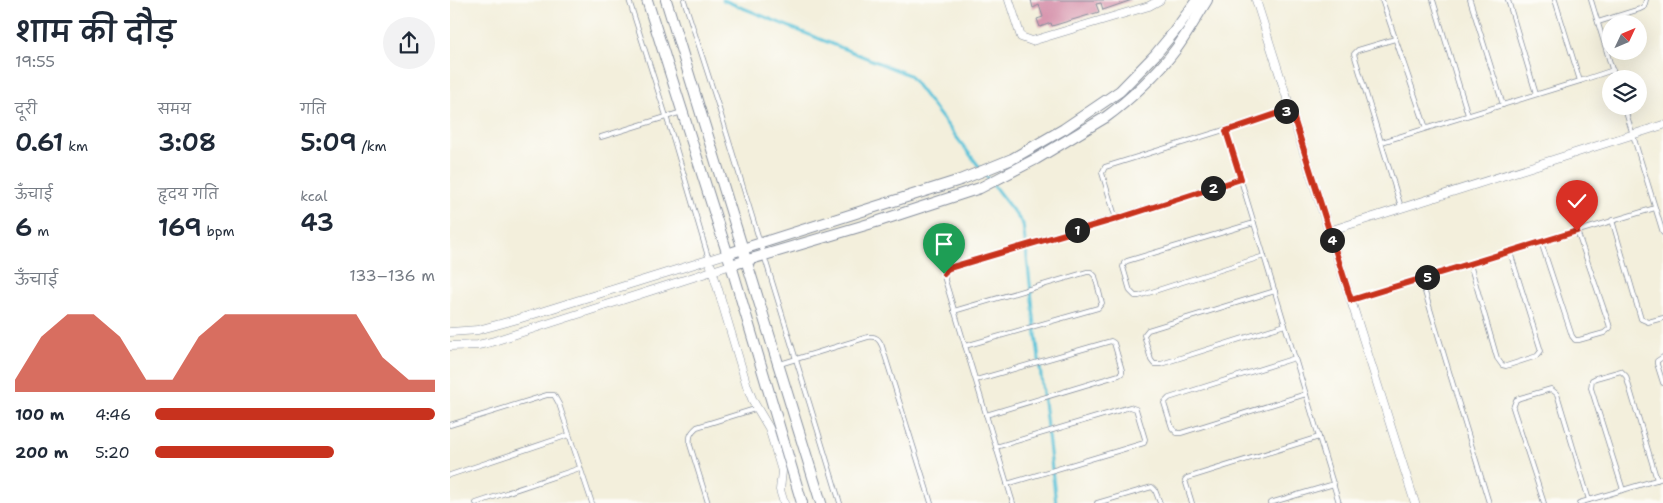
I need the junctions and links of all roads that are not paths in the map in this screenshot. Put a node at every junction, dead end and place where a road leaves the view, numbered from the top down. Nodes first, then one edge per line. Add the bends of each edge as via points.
1 (629, 0) edge
2 (647, 0) edge
3 (666, 0) edge
4 (684, 0) edge
5 (1009, 0) edge
6 (1160, 0) edge
7 (1197, 0) edge
8 (1207, 0) edge
9 (1256, 0) edge
10 (1382, 0) edge
11 (1433, 0) edge
12 (1470, 0) edge
13 (1508, 0) edge
14 (1556, 0) edge
15 (1592, 0) edge
16 (1646, 0) edge
17 (1598, 22) junction
18 (1395, 39) junction
19 (1612, 70) edge
20 (1602, 74) edge
21 (1580, 82) junction
22 (1536, 94) junction
23 (1503, 105) junction
24 (1291, 109) junction
25 (682, 112) junction
26 (1468, 115) junction
27 (1627, 115) edge
28 (666, 116) junction
29 (1663, 125) edge
30 (1426, 128) junction
31 (1226, 131) junction
32 (1633, 135) junction
33 (601, 137) dead end
34 (1382, 142) junction
35 (1241, 179) junction
36 (1401, 207) junction
37 (1655, 208) junction
38 (1116, 219) junction
39 (1612, 220) junction
40 (1254, 223) junction
41 (1329, 231) junction
42 (1577, 231) junction
43 (1663, 233) edge
44 (1541, 242) junction
45 (760, 244) junction
46 (743, 249) junction
47 (1510, 252) junction
48 (727, 254) junction
49 (763, 256) junction
50 (1264, 256) junction
51 (709, 260) junction
52 (747, 261) junction
53 (1470, 264) junction
54 (731, 265) junction
55 (712, 271) junction
56 (1421, 279) junction
57 (1275, 291) junction
58 (1351, 300) junction
59 (570, 303) junction
60 (954, 311) junction
61 (574, 314) junction
62 (1663, 318) edge
63 (1285, 326) junction
64 (450, 332) edge
65 (450, 346) edge
66 (965, 346) junction
67 (1663, 357) edge
68 (1295, 358) junction
69 (795, 360) junction
70 (779, 364) junction
71 (976, 380) junction
72 (1663, 383) edge
73 (1306, 394) junction
74 (758, 408) junction
75 (986, 415) junction
76 (450, 425) edge
77 (569, 434) junction
78 (1319, 437) junction
79 (996, 447) junction
80 (580, 468) junction
81 (450, 475) edge
82 (1663, 478) edge
83 (1657, 480) junction
84 (1007, 484) junction
85 (1334, 484) junction
86 (1623, 490) junction
87 (1589, 500) junction
88 (476, 503) edge
89 (591, 503) edge
90 (708, 503) edge
91 (784, 503) edge
92 (802, 503) edge
93 (821, 503) edge
94 (840, 503) edge
95 (931, 503) edge
96 (1013, 503) edge
97 (1098, 503) edge
98 (1160, 503) edge
99 (1192, 503) edge
100 (1270, 503) edge
101 (1340, 503) edge
102 (1415, 503) edge
103 (1489, 503) edge
104 (1544, 503) edge
105 (1579, 503) edge

1 - 28 lane
2 - 25 street
3 - 46 street
4 - 45 lane
5 - 6 street via 1022,37 1032,41 1154,5
7 - 45 street via 1155,55 1120,91 1064,129 983,171
8 - 49 street via 1171,56 1112,113 1036,159 980,188
9 - 24 street
10 - 18 lane
11 - 26 lane
12 - 23 lane
13 - 22 lane
14 - 21 lane
15 - 17 lane
16 - 17 lane via 1640,9
17 - 19 lane
18 - 30 lane
18 - 34 lane via 1354,54
20 - 21 lane
21 - 22 lane
22 - 23 lane
23 - 26 lane
24 - 31 lane
24 - 41 street
25 - 28 lane
25 - 48 street
26 - 30 lane
27 - 32 lane
28 - 33 lane
28 - 51 lane
29 - 32 street
30 - 34 lane
31 - 35 lane
31 - 38 lane via 1105,167 1102,173
32 - 36 street
32 - 37 lane
34 - 36 lane
35 - 38 lane
35 - 40 lane
36 - 41 street
37 - 39 lane
37 - 43 lane
38 - 60 lane via 946,270 945,280
39 - 42 lane
39 - 62 lane via 1642,319 1648,322
40 - 50 lane
40 - 50 lane via 1127,261 1123,267 1130,291 1139,296
41 - 58 street
42 - 44 lane
42 - 44 lane via 1610,328 1596,335 1579,340 1572,336
44 - 47 lane
45 - 46 street
45 - 49 lane
46 - 48 street
46 - 52 street
47 - 53 lane
47 - 53 lane via 1541,351 1537,356 1506,366 1497,358
48 - 51 street
48 - 54 street
49 - 52 street
49 - 69 lane
50 - 57 lane
51 - 55 street
51 - 59 street
52 - 54 street
52 - 70 street
53 - 56 lane
54 - 55 street
54 - 92 street
55 - 61 street
55 - 74 street via 747,386
56 - 58 lane
56 - 103 lane
57 - 63 lane
57 - 63 lane via 1148,330 1144,335 1151,360 1154,364 1161,364
58 - 102 street
59 - 61 street
59 - 64 street via 478,330
60 - 66 lane
60 - 66 lane via 1087,272 1096,276 1102,303 1098,308
61 - 65 street via 491,342
63 - 68 lane
66 - 71 lane
67 - 72 lane via 1657,361
68 - 73 lane
68 - 73 lane via 1169,398 1164,403 1172,428 1181,433
69 - 70 lane
69 - 94 lane
69 - 95 lane via 868,337 873,336 879,341
70 - 93 street
71 - 75 lane
71 - 75 lane via 1111,340 1120,361 1122,373 1119,375
73 - 78 lane
74 - 90 lane via 692,431 690,445
74 - 91 street via 769,428 782,471 780,490
75 - 79 lane
76 - 77 lane via 550,394 557,398
77 - 80 lane
77 - 81 lane
78 - 85 lane
78 - 99 lane via 1187,478 1184,480
79 - 84 lane
79 - 84 lane via 1130,407 1136,409 1141,424 1144,443
80 - 88 lane
80 - 89 lane
82 - 83 lane
83 - 86 lane
83 - 86 lane via 1626,376 1621,371 1603,376 1592,380 1591,388
84 - 96 lane
85 - 100 lane
85 - 101 lane
86 - 87 lane
87 - 104 lane via 1557,394 1551,390 1520,398 1513,408
87 - 105 lane
97 - 98 lane via 1152,487

